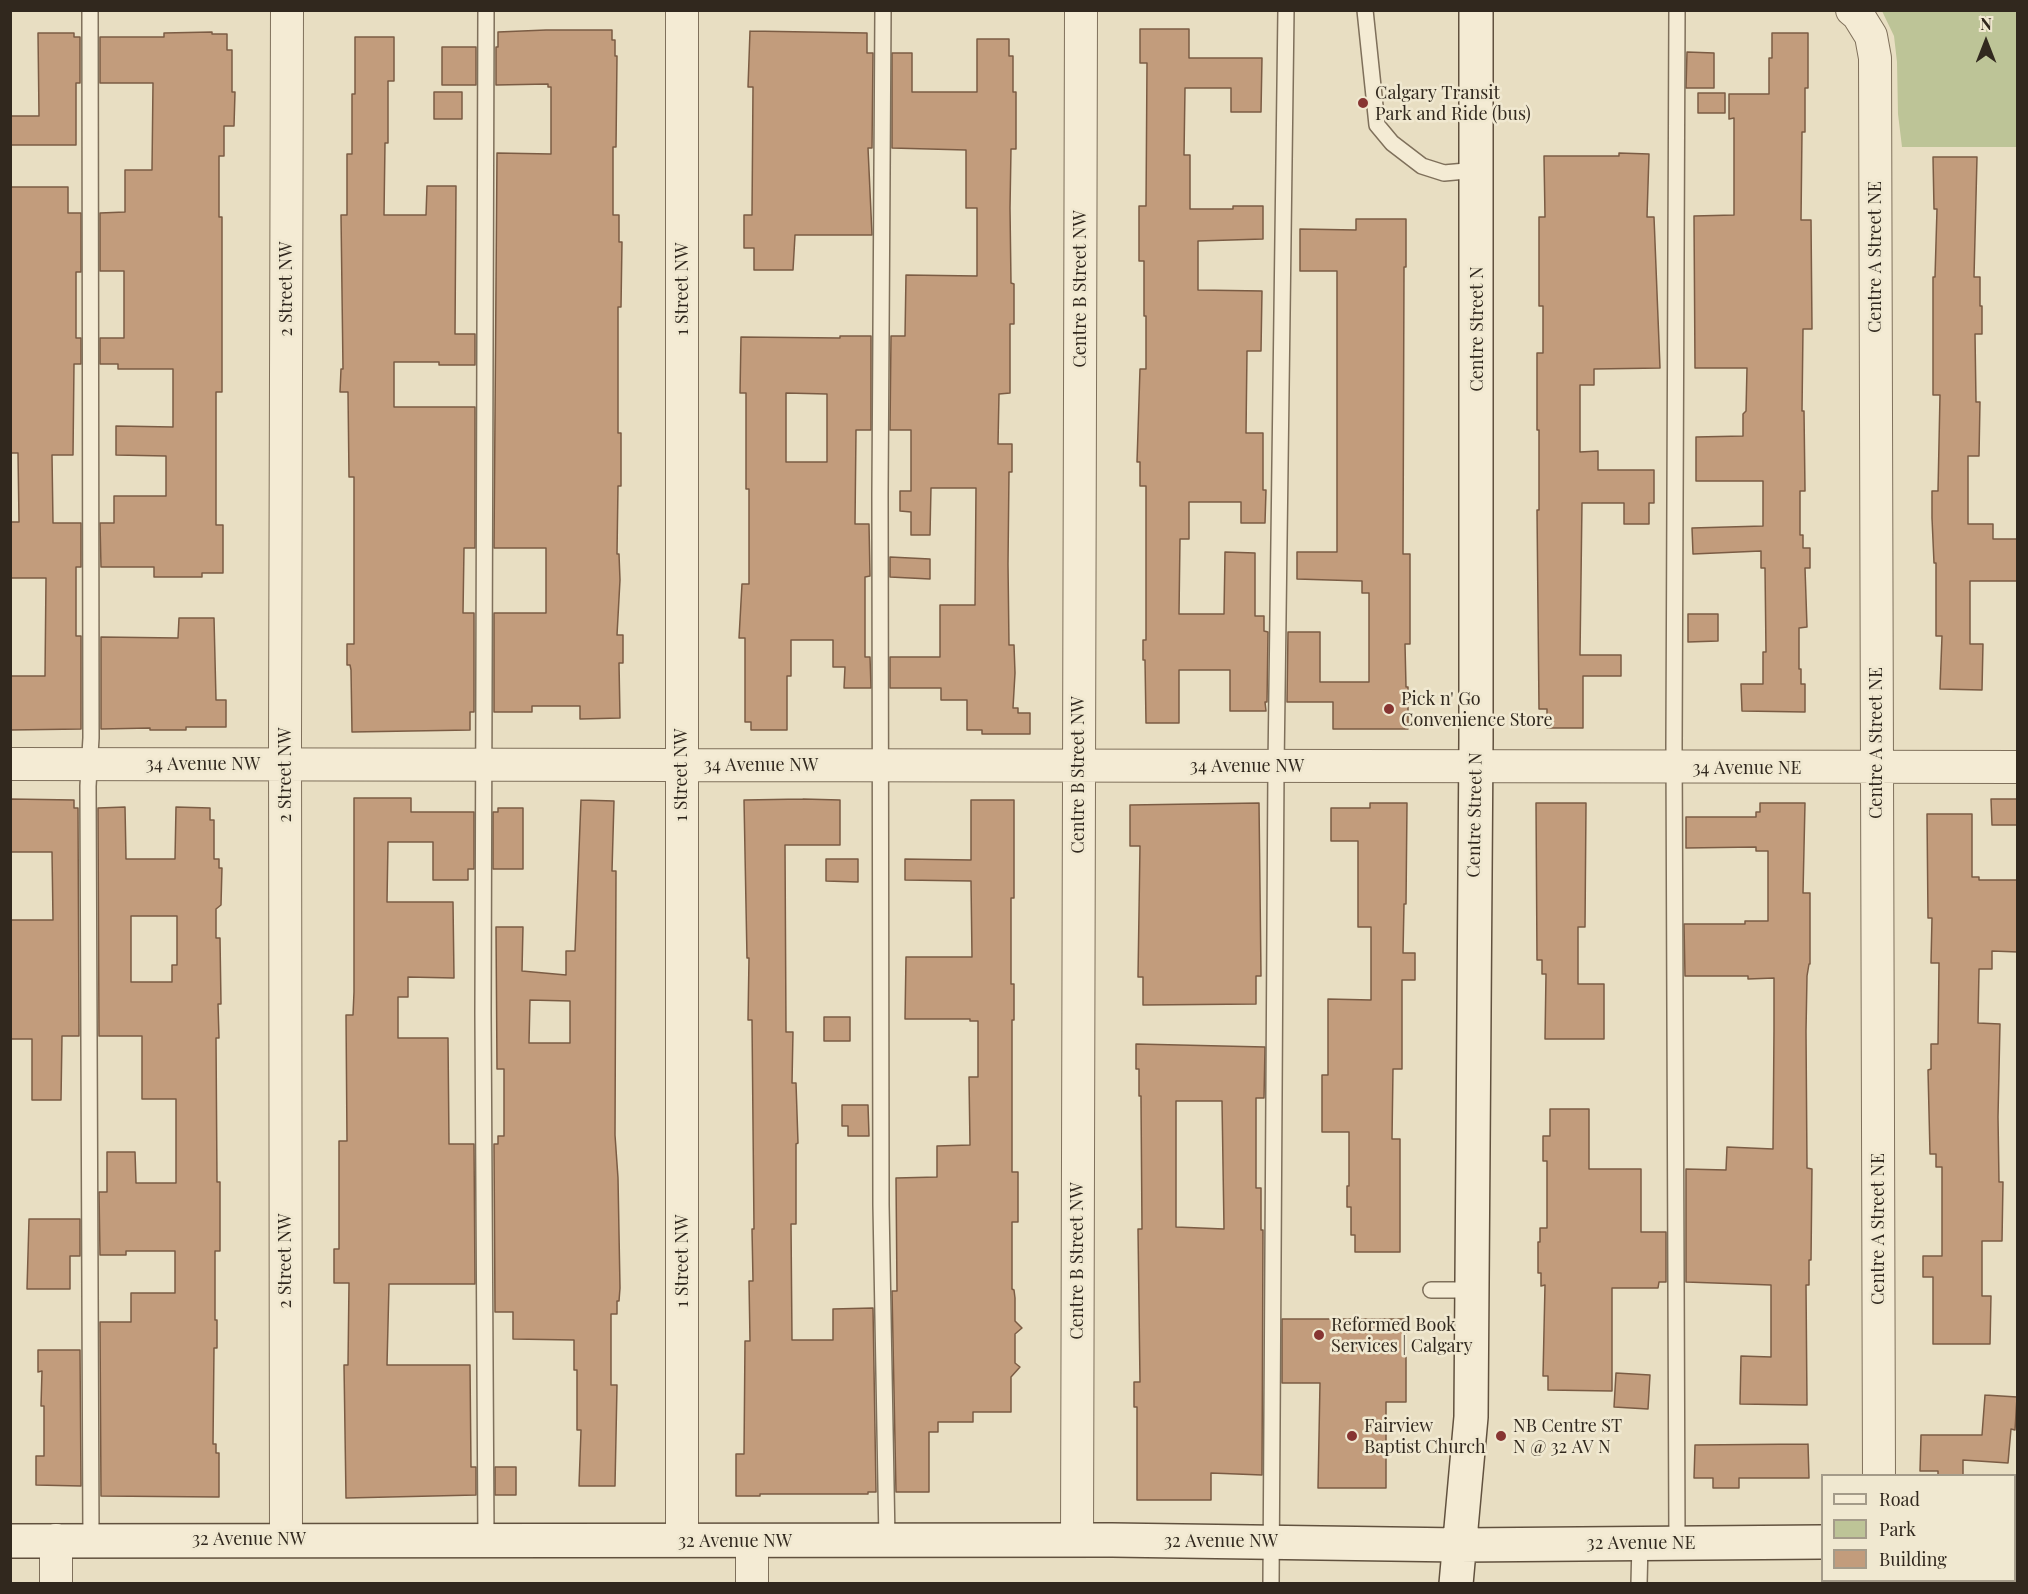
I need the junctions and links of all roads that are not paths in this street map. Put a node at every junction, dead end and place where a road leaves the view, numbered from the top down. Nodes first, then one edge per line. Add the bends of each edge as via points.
1 (90, 10) edge
2 (287, 10) edge
3 (486, 10) edge
4 (682, 10) edge
5 (883, 10) edge
6 (1080, 10) edge
7 (1286, 10) edge
8 (1365, 10) edge
9 (1476, 10) edge
10 (1677, 10) edge
11 (1855, 13) edge
12 (1477, 170) junction
13 (10, 764) edge
14 (89, 764) junction
15 (285, 764) junction
16 (485, 764) junction
17 (681, 765) junction
18 (881, 765) junction
19 (1078, 765) junction
20 (1276, 767) junction
21 (1476, 767) junction
22 (2018, 767) edge
23 (1674, 768) junction
24 (1876, 768) junction
25 (1431, 1290) dead end
26 (1471, 1290) junction
27 (1879, 1474) edge
28 (286, 1539) junction
29 (10, 1540) edge
30 (56, 1540) junction
31 (91, 1540) junction
32 (486, 1540) junction
33 (682, 1540) junction
34 (1077, 1540) junction
35 (752, 1541) junction
36 (887, 1541) junction
37 (1271, 1541) junction
38 (1821, 1542) edge
39 (1640, 1543) junction
40 (1677, 1543) junction
41 (1460, 1545) junction
42 (56, 1584) edge
43 (752, 1584) edge
44 (1271, 1584) edge
45 (1456, 1584) edge
46 (1640, 1584) edge

1 - 14 lane
2 - 15 street, 2 Street NW
3 - 16 lane
4 - 17 street, 1 Street NW
5 - 18 lane
6 - 19 street, Centre B Street NW
7 - 20 lane
8 - 12 lane via 1377,125 1392,143 1422,166 1444,173
9 - 12 street, Centre Street N
10 - 23 lane
11 - 24 street, Centre A Street NE via 1871,36 1875,58
12 - 21 street, Centre Street N
13 - 14 street, 34 Avenue NW
14 - 15 street, 34 Avenue NW
14 - 31 lane
15 - 16 street, 34 Avenue NW
15 - 28 street, 2 Street NW
16 - 17 street, 34 Avenue NW
16 - 32 lane
17 - 18 street, 34 Avenue NW
17 - 33 street, 1 Street NW
18 - 19 street, 34 Avenue NW
18 - 36 lane via 881,1205
19 - 20 street, 34 Avenue NW
19 - 34 street, Centre B Street NW
20 - 21 street, 34 Avenue NW
20 - 37 lane
21 - 23 street, 34 Avenue NE
21 - 26 street, Centre Street N
22 - 24 street, 34 Avenue NE
23 - 24 street, 34 Avenue NE
23 - 40 lane
24 - 27 street, Centre A Street NE
25 - 26 lane
26 - 41 street, Centre Street N via 1471,1417
28 - 31 street, 32 Avenue NW
28 - 32 street, 32 Avenue NW
29 - 30 street, 32 Avenue NW
30 - 31 street, 32 Avenue NW
30 - 42 street
32 - 33 street, 32 Avenue NW
33 - 35 street, 32 Avenue NW
34 - 36 street, 32 Avenue NW
34 - 37 street, 32 Avenue NW
35 - 36 street, 32 Avenue NW
35 - 43 street
37 - 41 street, 32 Avenue NW
37 - 44 lane
38 - 40 street, 32 Avenue NE
39 - 40 street, 32 Avenue NE
39 - 41 street, 32 Avenue NE
39 - 46 lane
41 - 45 street, Centre Street N

